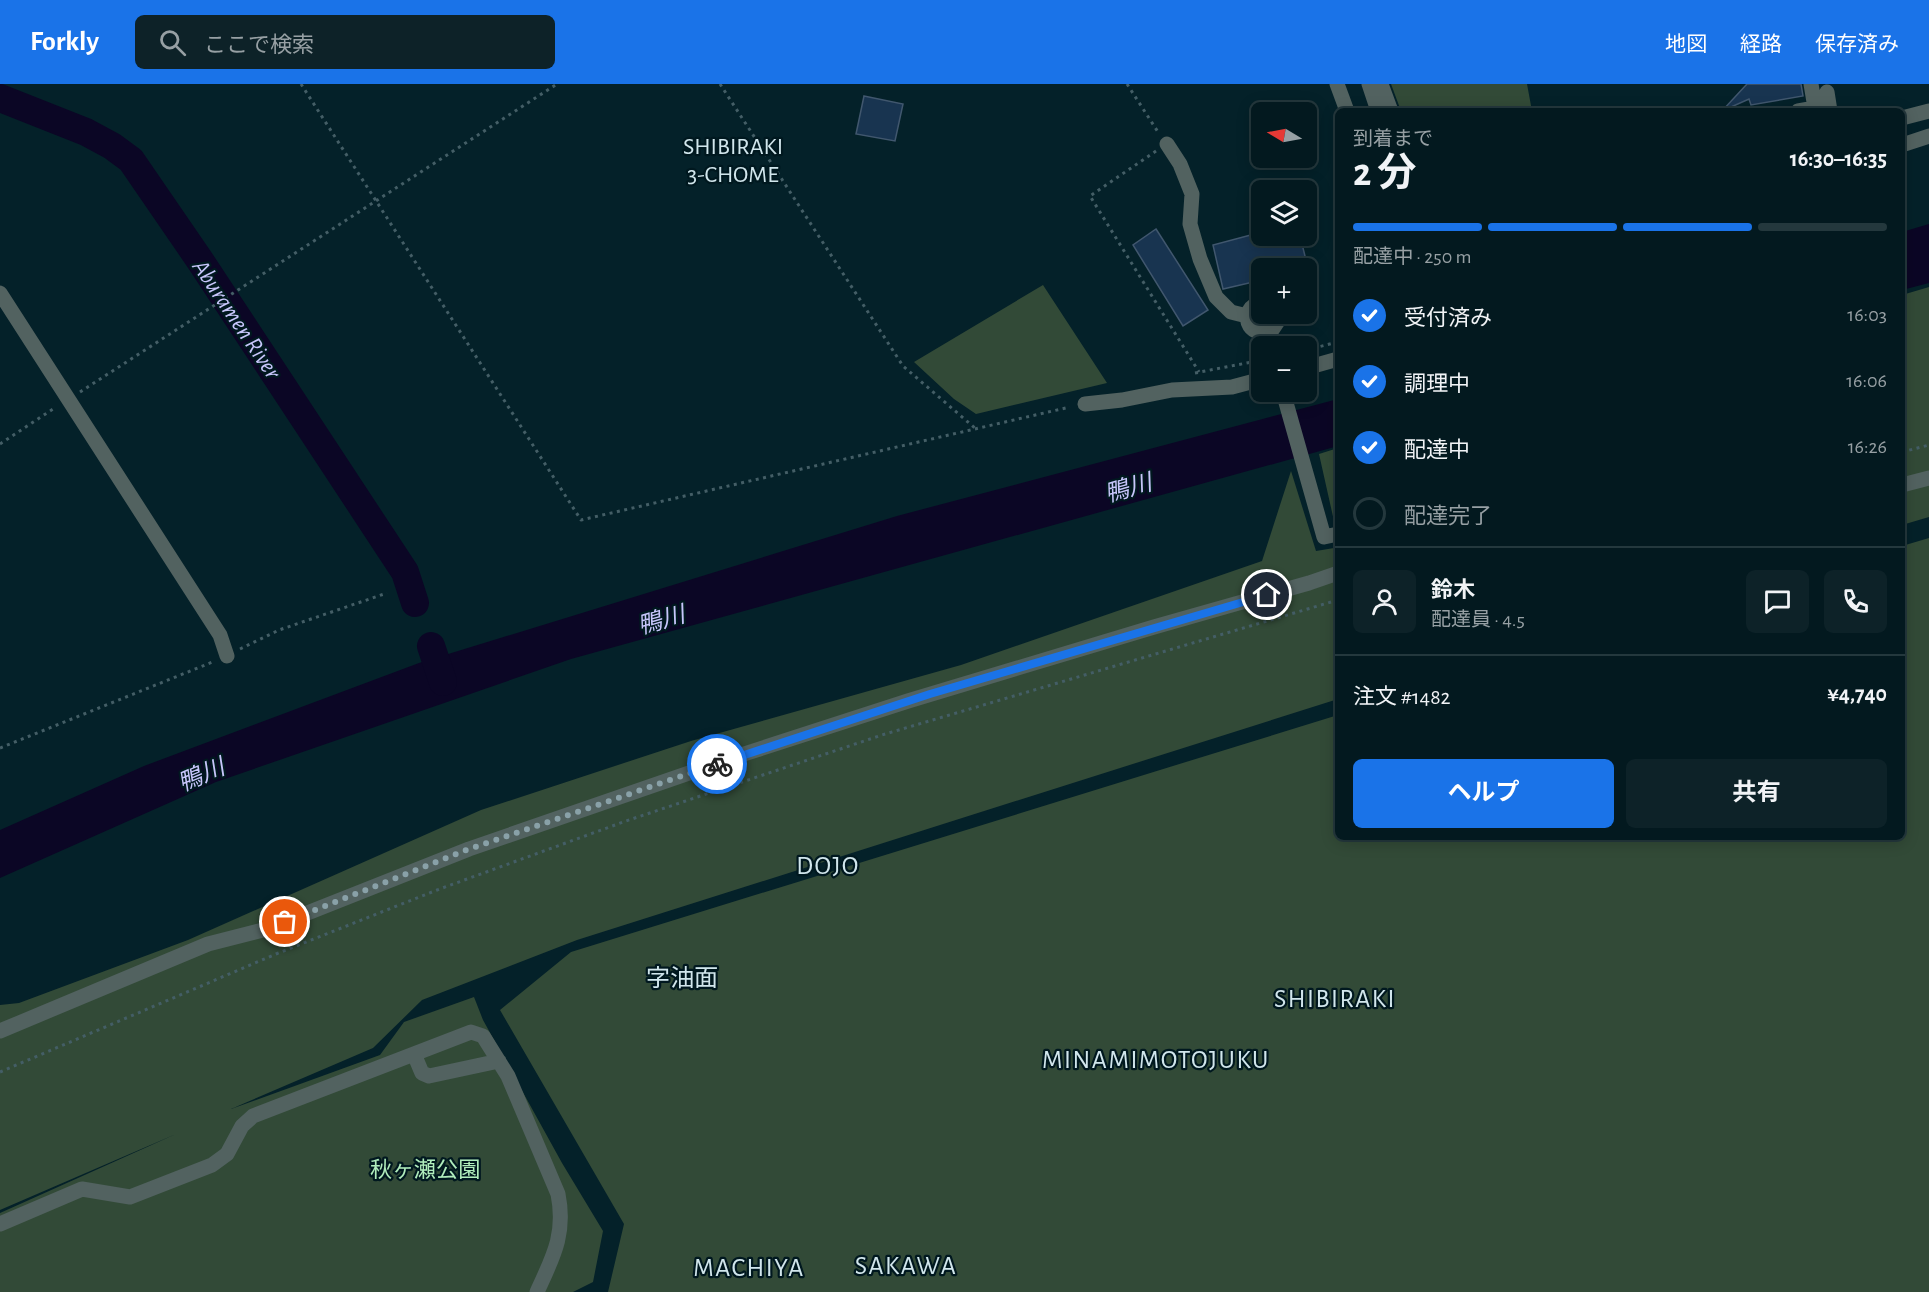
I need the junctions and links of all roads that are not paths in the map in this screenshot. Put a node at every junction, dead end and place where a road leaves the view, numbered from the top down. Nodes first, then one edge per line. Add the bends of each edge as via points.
1 (1336, 84) edge
2 (1369, 84) edge
3 (1381, 84) edge
4 (1811, 84) edge
5 (1827, 92) dead end
6 (1346, 108) edge
7 (1377, 108) edge
8 (1390, 108) edge
9 (1815, 108) edge
10 (1830, 108) edge
11 (1929, 111) edge
12 (1905, 117) edge
13 (1929, 136) edge
14 (1167, 144) road end
15 (1905, 144) edge
16 (0, 292) edge
17 (1251, 307) edge
18 (1247, 316) junction
19 (1263, 336) edge
20 (1335, 360) edge
21 (1317, 365) edge
22 (1251, 382) edge
23 (1286, 402) edge
24 (1085, 404) road end
25 (1929, 478) edge
26 (1905, 484) edge
27 (1335, 535) edge
28 (1335, 574) edge
29 (227, 656) road end
30 (0, 1031) edge
31 (414, 1054) junction
32 (498, 1061) junction
33 (0, 1224) edge
34 (537, 1292) edge

1 - 6 street
2 - 7 street
3 - 8 street
4 - 9 street
5 - 10 street
11 - 12 street
13 - 15 street
14 - 18 street via 1192,194 1190,224 1216,297 1231,312
16 - 29 street via 220,635
17 - 18 street
18 - 19 street via 1253,330
20 - 21 street
22 - 24 street
23 - 27 street via 1324,537
25 - 26 street
28 - 30 street via 930,694 744,754 469,849 267,929 208,944
31 - 32 street via 422,1073 429,1076
31 - 32 street via 471,1032 483,1036
31 - 33 street via 253,1116 242,1126 227,1154 212,1165 130,1197 82,1189
32 - 34 street via 558,1194 562,1214 554,1256

